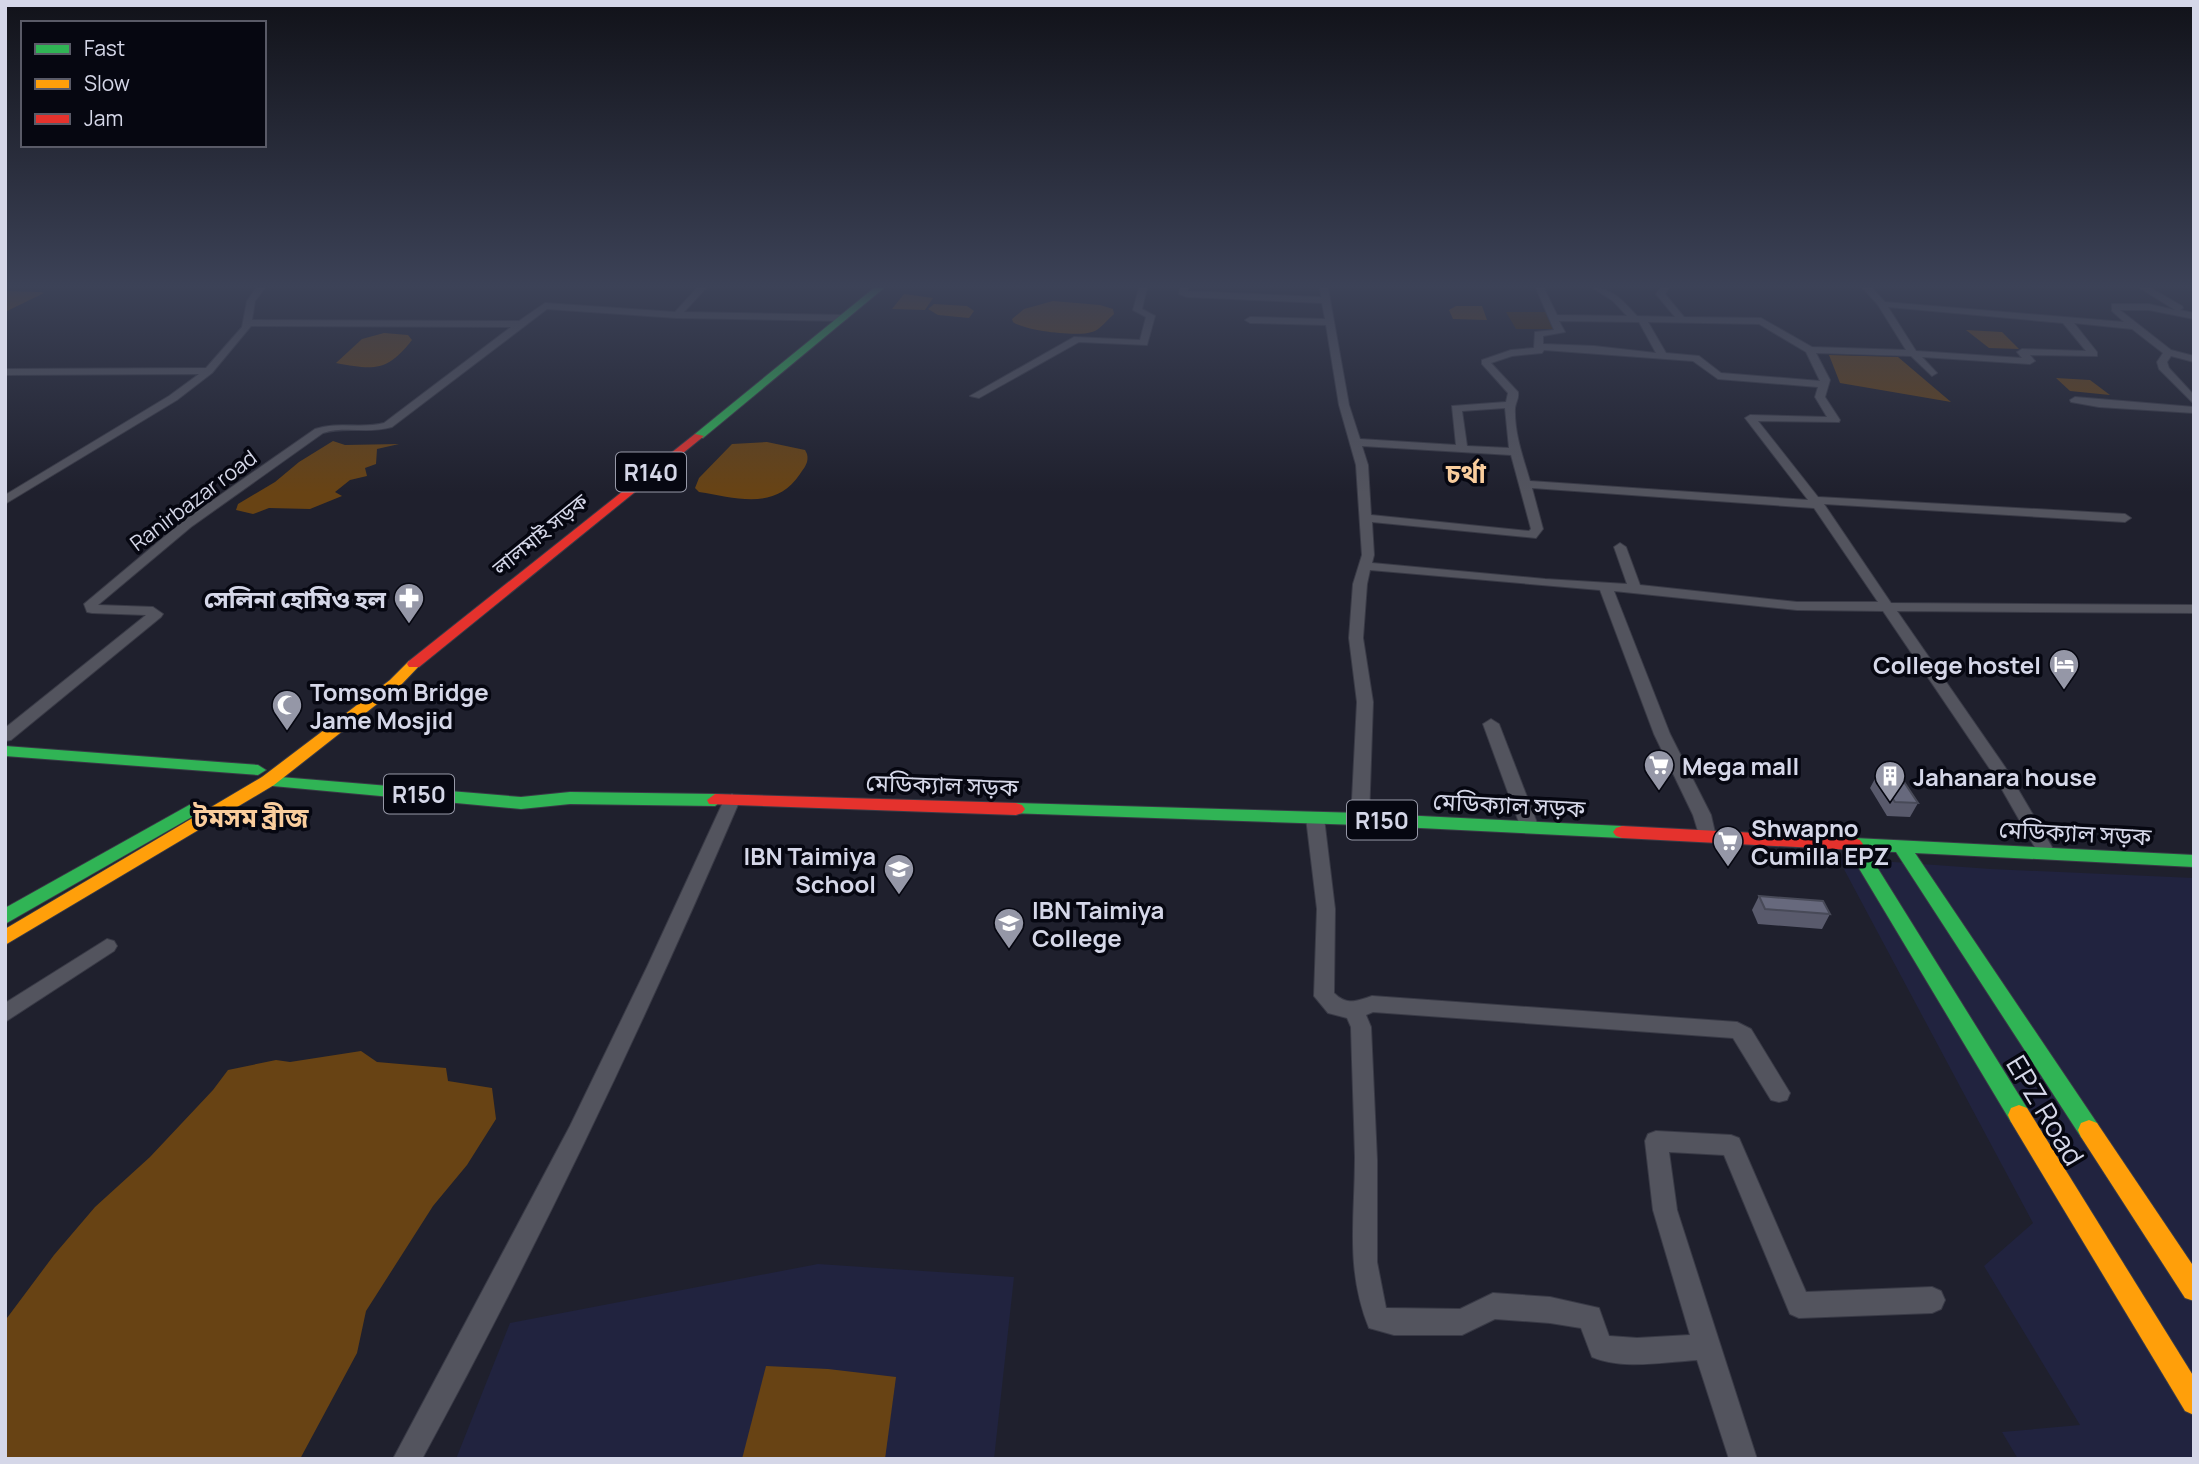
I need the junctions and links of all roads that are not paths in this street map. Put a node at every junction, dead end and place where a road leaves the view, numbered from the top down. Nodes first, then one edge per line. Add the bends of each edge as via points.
1 (223, 356) edge
2 (479, 356) edge
3 (799, 356) edge
4 (1046, 356) edge
5 (1335, 356) edge
6 (1499, 356) edge
7 (1653, 356) edge
8 (1814, 356) edge
9 (1915, 356) edge
10 (1942, 356) edge
11 (2026, 356) edge
12 (2165, 356) edge
13 (1663, 357) joint
14 (209, 371) junction
15 (5, 372) edge
16 (19, 372) junction
17 (1931, 373) dead end
18 (5, 379) edge
19 (1823, 384) junction
20 (975, 396) dead end
21 (2075, 400) dead end
22 (2194, 401) edge
23 (1510, 405) junction
24 (2194, 410) edge
25 (1356, 442) junction
26 (1462, 448) junction
27 (1516, 452) junction
28 (1525, 484) junction
29 (5, 500) edge
30 (1814, 500) junction
31 (1365, 518) junction
32 (2125, 518) dead end
33 (1620, 547) dead end
34 (1365, 566) junction
35 (1606, 587) junction
36 (1635, 588) junction
37 (1885, 607) junction
38 (2194, 609) edge
39 (423, 655) junction
40 (1491, 724) dead end
41 (5, 736) edge
42 (5, 751) edge
43 (5, 763) edge
44 (286, 768) junction
45 (263, 776) junction
46 (404, 779) junction
47 (239, 782) junction
48 (392, 792) junction
49 (570, 798) junction
50 (732, 800) junction
51 (1315, 818) junction
52 (1360, 819) junction
53 (1530, 828) junction
54 (1707, 837) junction
55 (1854, 845) junction
56 (1902, 848) junction
57 (2047, 854) junction
58 (2194, 861) edge
59 (5, 917) edge
60 (5, 938) edge
61 (107, 946) dead end
62 (1354, 1011) junction
63 (5, 1014) edge
64 (1779, 1093) dead end
65 (2194, 1289) edge
66 (1932, 1300) dead end
67 (1706, 1347) junction
68 (2194, 1402) edge
69 (407, 1459) edge
70 (1743, 1459) edge

1 - 14 street
2 - 41 street, Ranirbazar road via 388,425 328,426 187,524 90,604 92,609 156,614
3 - 39 main road, লালমাই সড়ক / R140
4 - 20 street
5 - 25 street
6 - 23 street via 1485,362 1511,388 1514,398
7 - 13 street
8 - 19 street
9 - 17 street
10 - 11 street via 2030,361
12 - 22 street via 2164,369
13 - 19 street via 1699,359 1722,377
14 - 16 street
14 - 29 street via 173,398
15 - 16 street
16 - 18 street
19 - 30 street via 1820,397 1835,420 1750,418
21 - 24 street
23 - 26 street via 1456,408
23 - 27 street
25 - 26 street
25 - 31 street
26 - 27 street
27 - 28 street
28 - 30 street via 1749,502 1814,504
28 - 31 street via 1537,529 1532,535
30 - 32 street
30 - 37 street
31 - 34 street
33 - 36 street
34 - 35 street
34 - 52 street via 1356,638 1365,702
35 - 36 street
35 - 54 street via 1662,734 1702,815
36 - 37 street via 1797,606
37 - 38 street
37 - 57 street via 1999,771
39 - 44 main road, লালমাই সড়ক / R140
39 - 45 main road, লালমাই সড়ক / R140 via 384,678
40 - 53 street
42 - 45 main road, R150
43 - 47 main road
44 - 45 main road, লালমাই সড়ক / R140
44 - 46 main road, মেডিক্যাল সড়ক / R150
45 - 47 main road, লালমাই সড়ক / R140
45 - 48 main road, মেডিক্যাল সড়ক / R150
45 - 60 main road, লালমাই সড়ক / R140
46 - 48 main road
46 - 49 main road, মেডিক্যাল সড়ক / R150
47 - 59 main road, লালমাই সড়ক / R140
48 - 49 main road, মেডিক্যাল সড়ক / R150 via 521,803
49 - 50 main road, মেডিক্যাল সড়ক / R150
50 - 51 main road, মেডিক্যাল সড়ক / R150
50 - 69 street via 657,970 476,1336
51 - 52 main road, মেডিক্যাল সড়ক / R150
51 - 62 street via 1326,909 1324,996 1335,1007
52 - 53 main road, মেডিক্যাল সড়ক / R150
53 - 54 main road, মেডিক্যাল সড়ক / R150
54 - 55 main road, মেডিক্যাল সড়ক / R150
55 - 56 main road, মেডিক্যাল সড়ক / R150
55 - 68 main road, EPZ Road
56 - 57 main road, মেডিক্যাল সড়ক / R150
56 - 65 main road, EPZ Road
57 - 58 main road, মেডিক্যাল সড়ক / R150
61 - 63 street
62 - 64 street via 1372,1004 1737,1030
62 - 67 street via 1361,1027 1366,1259 1378,1319 1462,1322 1493,1306 1550,1310 1590,1317 1601,1348
66 - 67 street via 1800,1305 1731,1145 1656,1141 1665,1210
67 - 70 street

